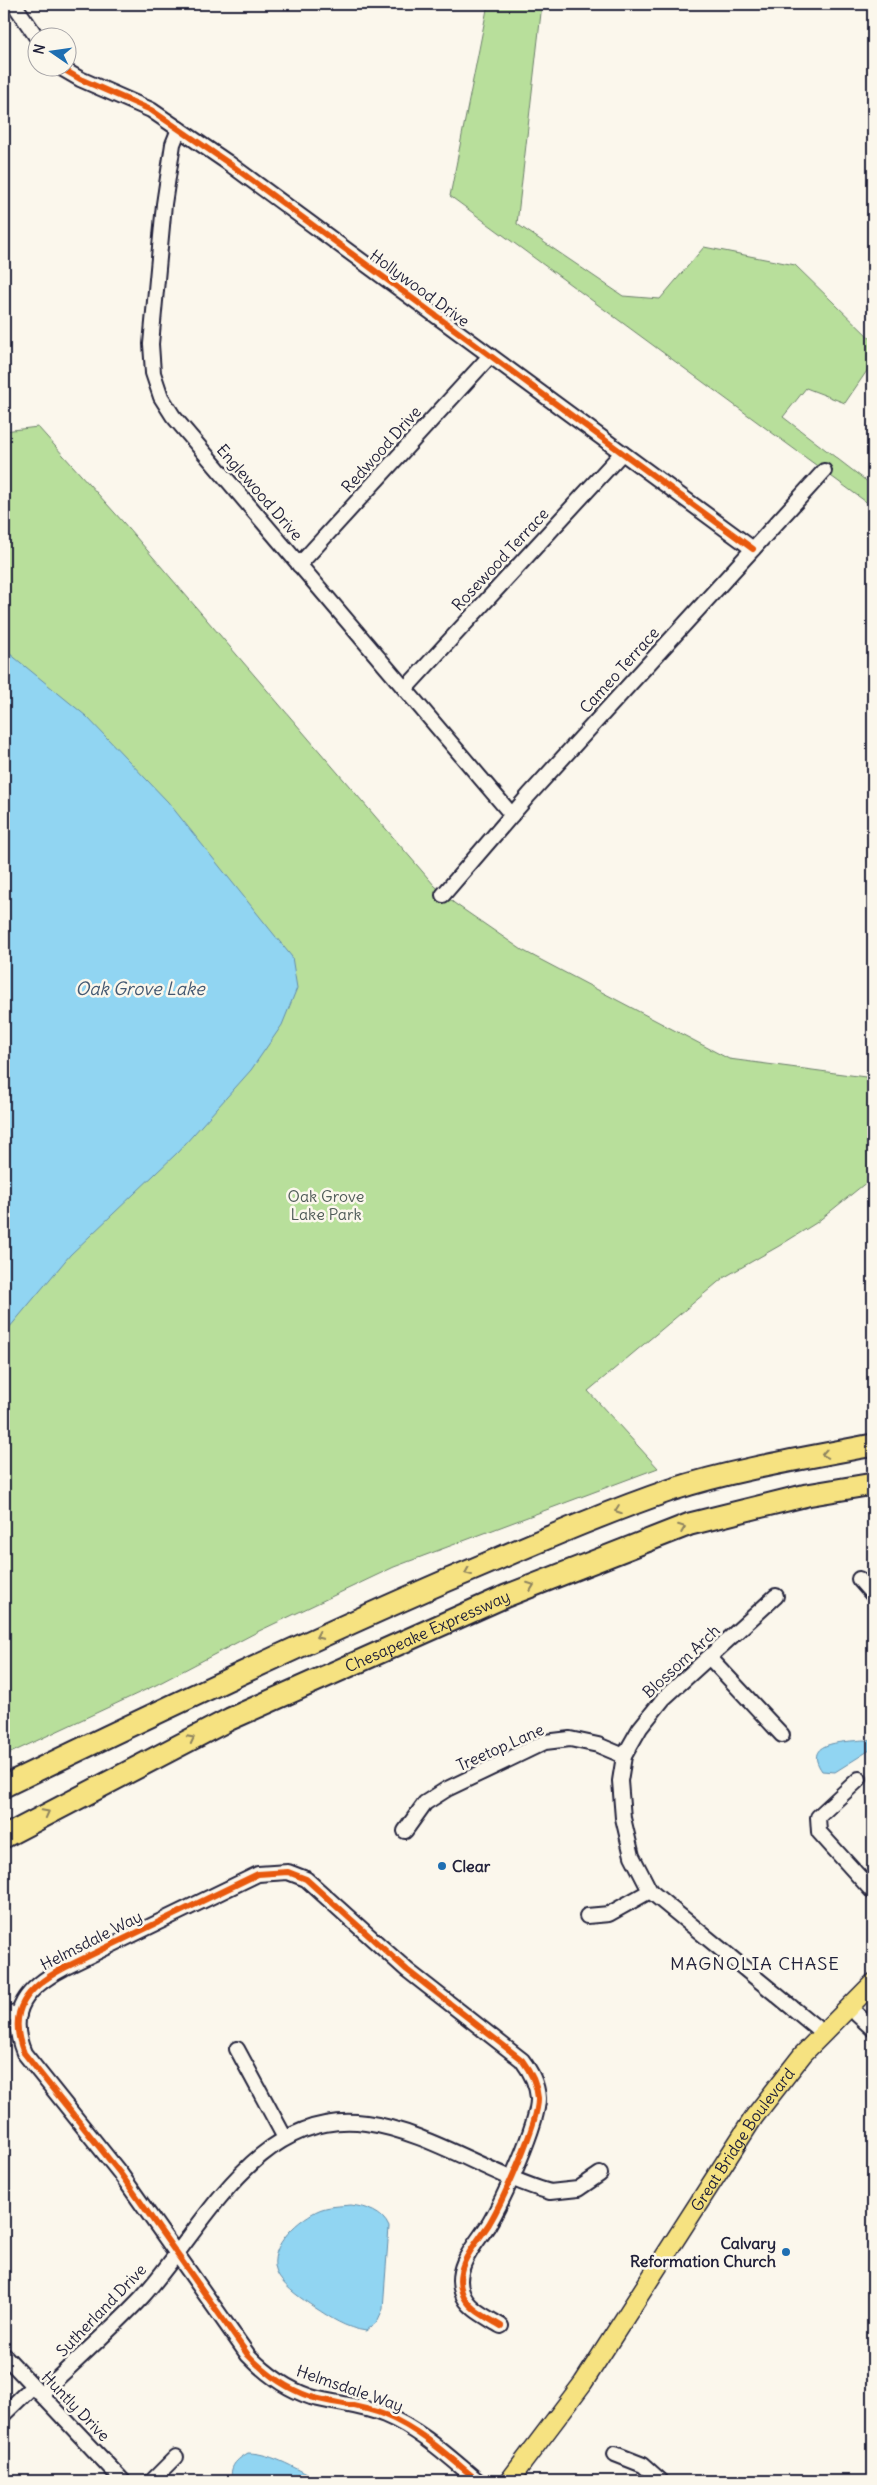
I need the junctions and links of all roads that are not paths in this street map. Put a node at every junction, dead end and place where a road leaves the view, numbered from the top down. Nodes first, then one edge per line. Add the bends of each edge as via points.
1 (14, 4) edge
2 (30, 28) edge
3 (77, 78) edge
4 (179, 129) junction
5 (490, 356) junction
6 (622, 453) junction
7 (824, 471) dead end
8 (753, 549) junction
9 (299, 565) junction
10 (405, 689) junction
11 (512, 815) junction
12 (442, 895) dead end
13 (873, 1446) edge
14 (873, 1484) edge
15 (859, 1579) dead end
16 (873, 1595) edge
17 (776, 1596) dead end
18 (710, 1658) junction
19 (782, 1735) dead end
20 (624, 1756) junction
21 (859, 1779) dead end
22 (4, 1786) edge
23 (405, 1831) dead end
24 (4, 1837) edge
25 (650, 1891) junction
26 (873, 1892) edge
27 (587, 1916) dead end
28 (873, 1983) edge
29 (849, 2007) junction
30 (4, 2012) edge
31 (19, 2015) junction
32 (873, 2029) edge
33 (823, 2034) junction
34 (237, 2049) dead end
35 (285, 2138) junction
36 (600, 2174) dead end
37 (511, 2177) junction
38 (176, 2254) junction
39 (501, 2326) dead end
40 (4, 2355) edge
41 (37, 2390) junction
42 (4, 2414) edge
43 (615, 2454) dead end
44 (176, 2457) dead end
45 (123, 2481) edge
46 (152, 2481) edge
47 (478, 2481) edge
48 (509, 2481) edge
49 (661, 2481) edge

1 - 2 street
3 - 4 street, Hollywood Drive via 136,103
4 - 5 street, Hollywood Drive
4 - 9 street, Englewood Drive via 160,238 151,344 153,373 161,397 173,416
5 - 6 street, Hollywood Drive
5 - 9 street, Redwood Drive
6 - 8 street, Hollywood Drive
6 - 10 street, Rosewood Terrace
7 - 8 street, Cameo Terrace
8 - 11 street, Cameo Terrace
9 - 10 street, Englewood Drive
10 - 11 street, Englewood Drive
11 - 12 street, Cameo Terrace
13 -> 22 highway via 772,1464 673,1490 583,1522 356,1619 196,1692
24 -> 14 highway, Chesapeake Expressway via 230,1719 506,1596 690,1524 807,1495
15 - 16 street
17 - 18 street, Blossom Arch
18 - 19 street
18 - 20 street, Blossom Arch via 659,1703
20 - 23 street, Treetop Lane via 598,1745 570,1739 545,1742 447,1789 425,1803
20 - 25 street, Blossom Arch via 620,1781 623,1818 632,1856
21 - 26 street via 818,1817 818,1827
25 - 27 street via 608,1914
25 - 33 street, Blossom Arch
28 - 29 main road, Great Bridge Boulevard
29 - 32 street
29 - 33 main road, Great Bridge Boulevard
30 - 31 street
31 - 37 street, Helmsdale Way via 27,1995 36,1985 64,1968 258,1874 294,1873 317,1887 400,1965 511,2051 530,2070 536,2086 537,2112
31 - 38 street, Helmsdale Way via 24,2053 120,2173
33 - 48 main road, Great Bridge Boulevard via 754,2117 578,2390
34 - 35 street
35 - 37 street, Sutherland Drive via 315,2126 365,2123 402,2132
35 - 38 street, Sutherland Drive via 259,2155 238,2177
36 - 37 street, Sutherland Drive via 578,2189 557,2192
37 - 39 street, Helmsdale Way via 460,2276 465,2300
38 - 41 street, Sutherland Drive via 142,2296
38 - 47 street, Helmsdale Way via 234,2339 270,2375 309,2396 351,2404 400,2422 424,2437
40 - 41 street, Huntly Drive
41 - 42 street, Sutherland Drive
41 - 45 street, Huntly Drive
43 - 49 street via 643,2465
44 - 46 street

